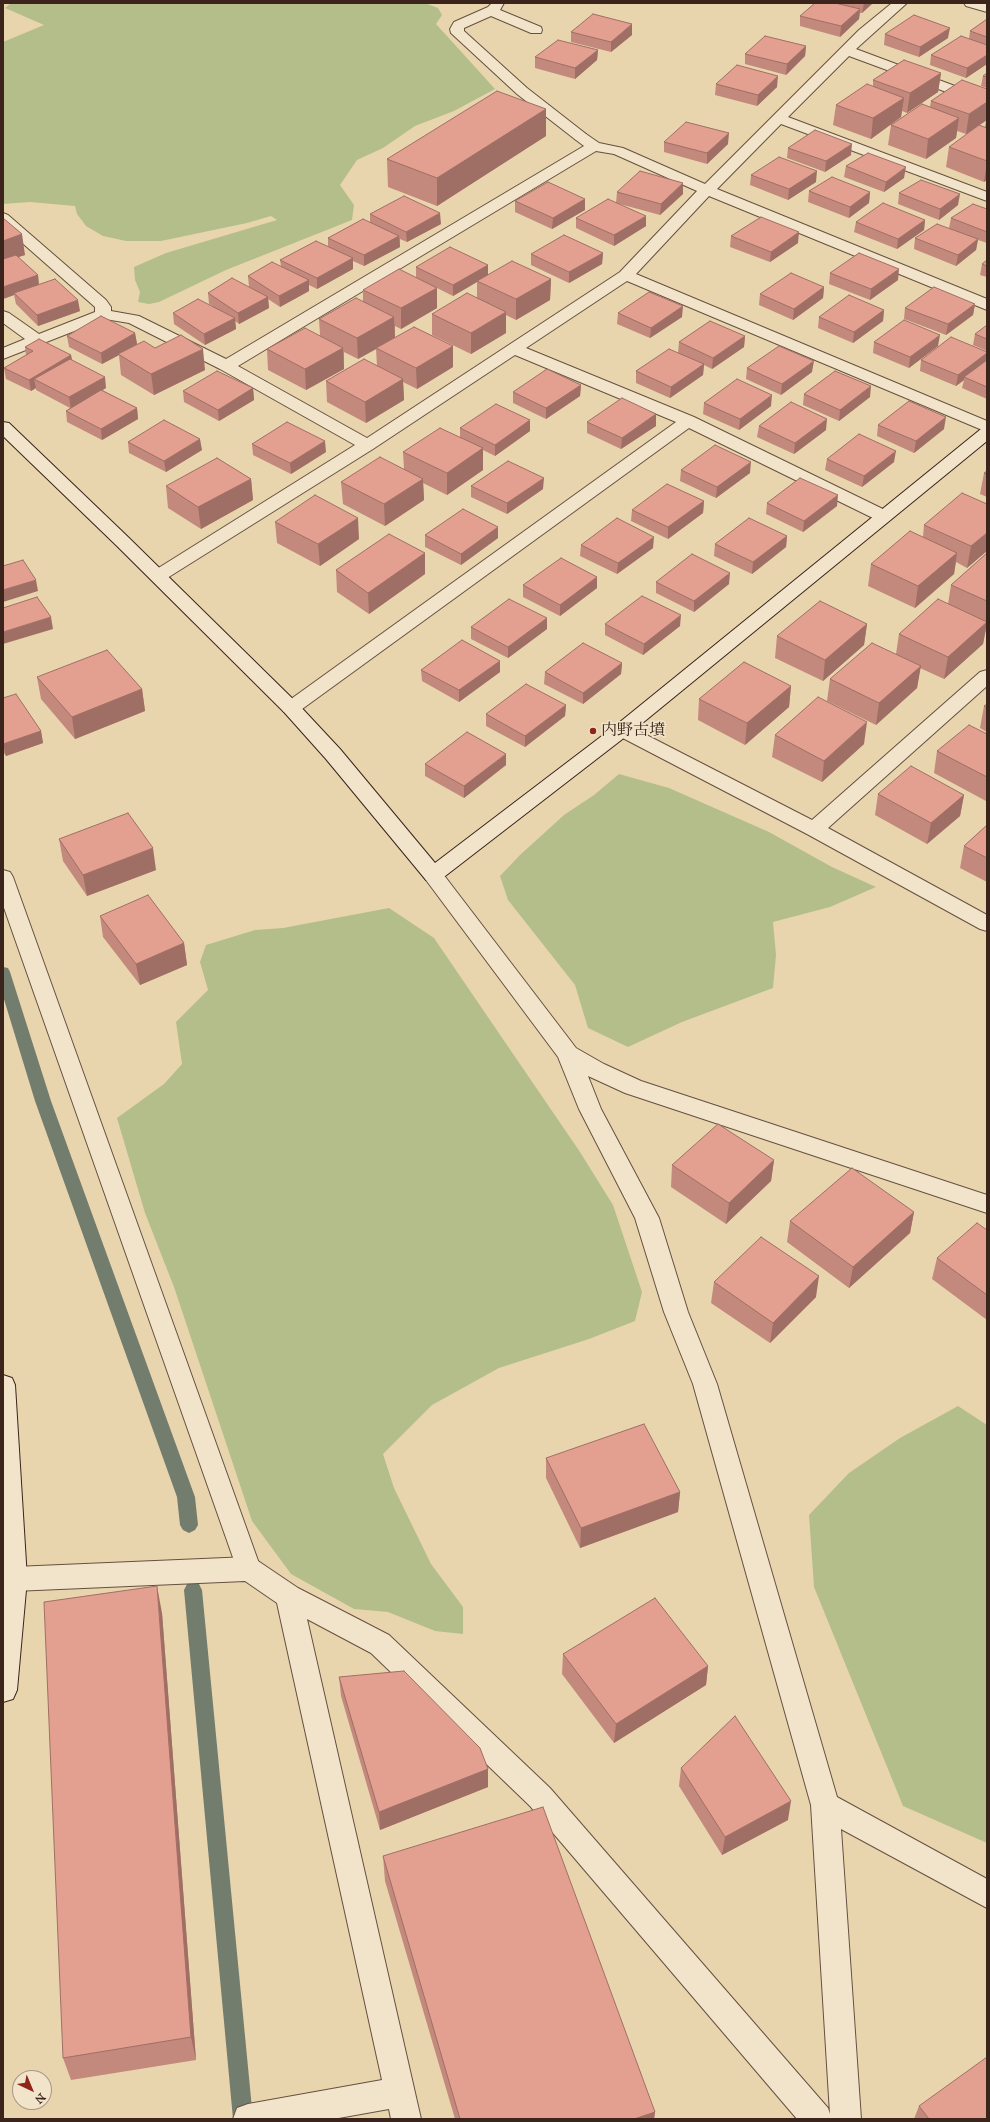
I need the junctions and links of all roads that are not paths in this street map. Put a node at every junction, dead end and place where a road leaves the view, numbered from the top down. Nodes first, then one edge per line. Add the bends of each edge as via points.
1 (900, 3) edge
2 (972, 3) edge
3 (495, 7) edge
4 (987, 8) edge
5 (536, 30) dead end
6 (848, 51) junction
7 (987, 103) edge
8 (779, 118) junction
9 (581, 137) joint
10 (594, 146) junction
11 (707, 190) junction
12 (987, 197) edge
13 (3, 218) edge
14 (626, 275) junction
15 (987, 304) edge
16 (103, 314) junction
17 (3, 316) edge
18 (37, 340) junction
19 (515, 349) junction
20 (3, 354) edge
21 (226, 366) junction
22 (688, 421) junction
23 (987, 427) edge
24 (3, 428) edge
25 (987, 433) edge
26 (367, 445) junction
27 (883, 516) junction
28 (158, 576) junction
29 (987, 676) edge
30 (291, 708) junction
31 (622, 730) junction
32 (814, 829) junction
33 (433, 875) junction
34 (3, 877) edge
35 (987, 924) edge
36 (568, 1054) junction
37 (987, 1204) edge
38 (3, 1385) edge
39 (249, 1569) junction
40 (14, 1579) junction
41 (289, 1596) junction
42 (3, 1690) edge
43 (825, 1805) junction
44 (987, 1894) edge
45 (403, 2106) edge
46 (259, 2117) edge
47 (817, 2119) edge
48 (846, 2119) edge

1 - 6 street via 864,33
2 - 4 street
3 - 5 lane via 501,17
3 - 9 lane via 459,25 456,29 458,33 522,91
6 - 7 street
6 - 8 street
8 - 11 street
8 - 12 street
9 - 10 street
10 - 11 street via 618,150
10 - 21 street
11 - 14 street
11 - 15 street
13 - 16 street via 100,303
14 - 19 street
14 - 23 street
16 - 18 street
16 - 21 street via 133,319
17 - 18 street
18 - 20 street
19 - 22 street
19 - 26 street
21 - 26 street
22 - 27 street
22 - 30 street
24 - 28 street
25 - 27 street
26 - 28 street
27 - 31 street
28 - 30 street
29 - 32 street
30 - 33 street via 333,754
31 - 32 street
31 - 33 street
32 - 35 street
33 - 36 street
34 - 39 lane
36 - 37 street via 633,1087
36 - 43 street via 590,1109 647,1218 676,1312 705,1384
38 - 40 street
39 - 40 street
39 - 41 street
40 - 42 street
41 - 45 street
41 - 47 street via 380,1644 540,1798
43 - 44 street
43 - 48 street
45 - 46 street

